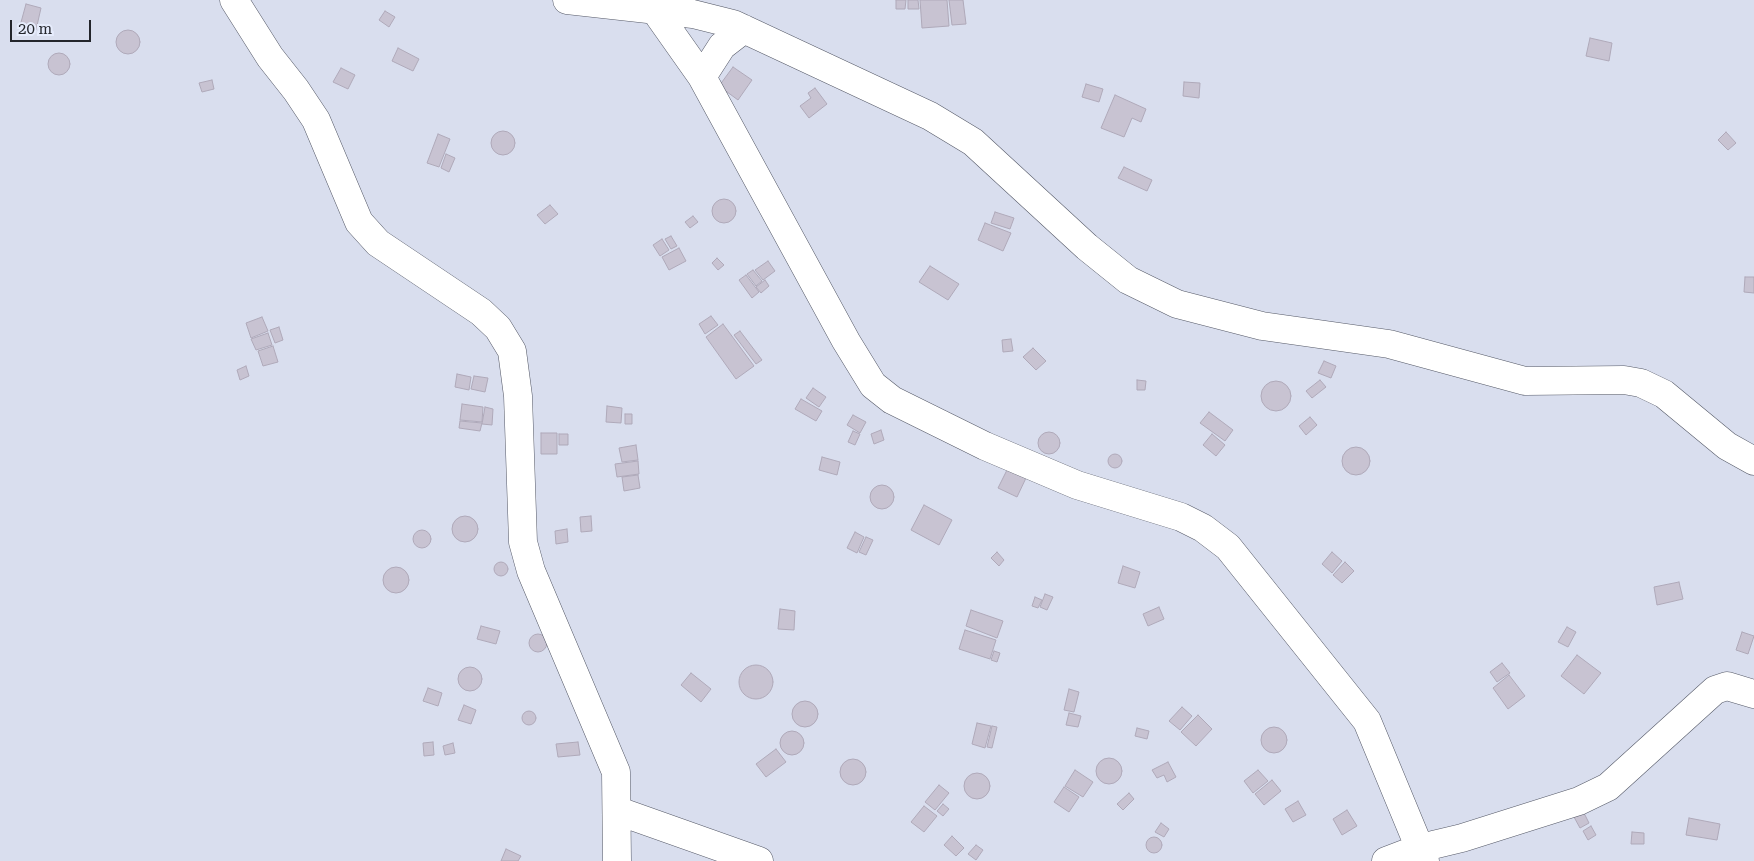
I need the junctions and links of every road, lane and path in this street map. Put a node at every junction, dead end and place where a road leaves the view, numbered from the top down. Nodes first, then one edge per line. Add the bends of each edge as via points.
1 (234, 0) edge
2 (567, 0) edge
3 (654, 9) junction
4 (744, 29) junction
5 (702, 77) junction
6 (1754, 461) edge
7 (1754, 694) edge
8 (618, 811) junction
9 (1423, 855) edge
10 (617, 861) edge
11 (759, 861) edge
12 (1386, 861) edge

1 - 8 street via 316,120 359,222 378,243 481,312 498,328 512,351 518,396 523,542 530,571 616,772
2 - 3 street
3 - 4 street via 693,14
3 - 5 street
4 - 5 street via 722,46
4 - 6 street via 930,116 973,142 1087,247 1128,280 1177,304 1262,326 1389,344 1525,381 1624,380 1641,383 1664,394 1727,446
5 - 9 street via 873,385 892,400 984,446 1077,485 1181,517 1203,528 1228,547 1367,721
7 - 9 street via 1727,686 1715,690 1608,787 1579,801 1462,838
8 - 10 street
8 - 11 street
9 - 12 street

